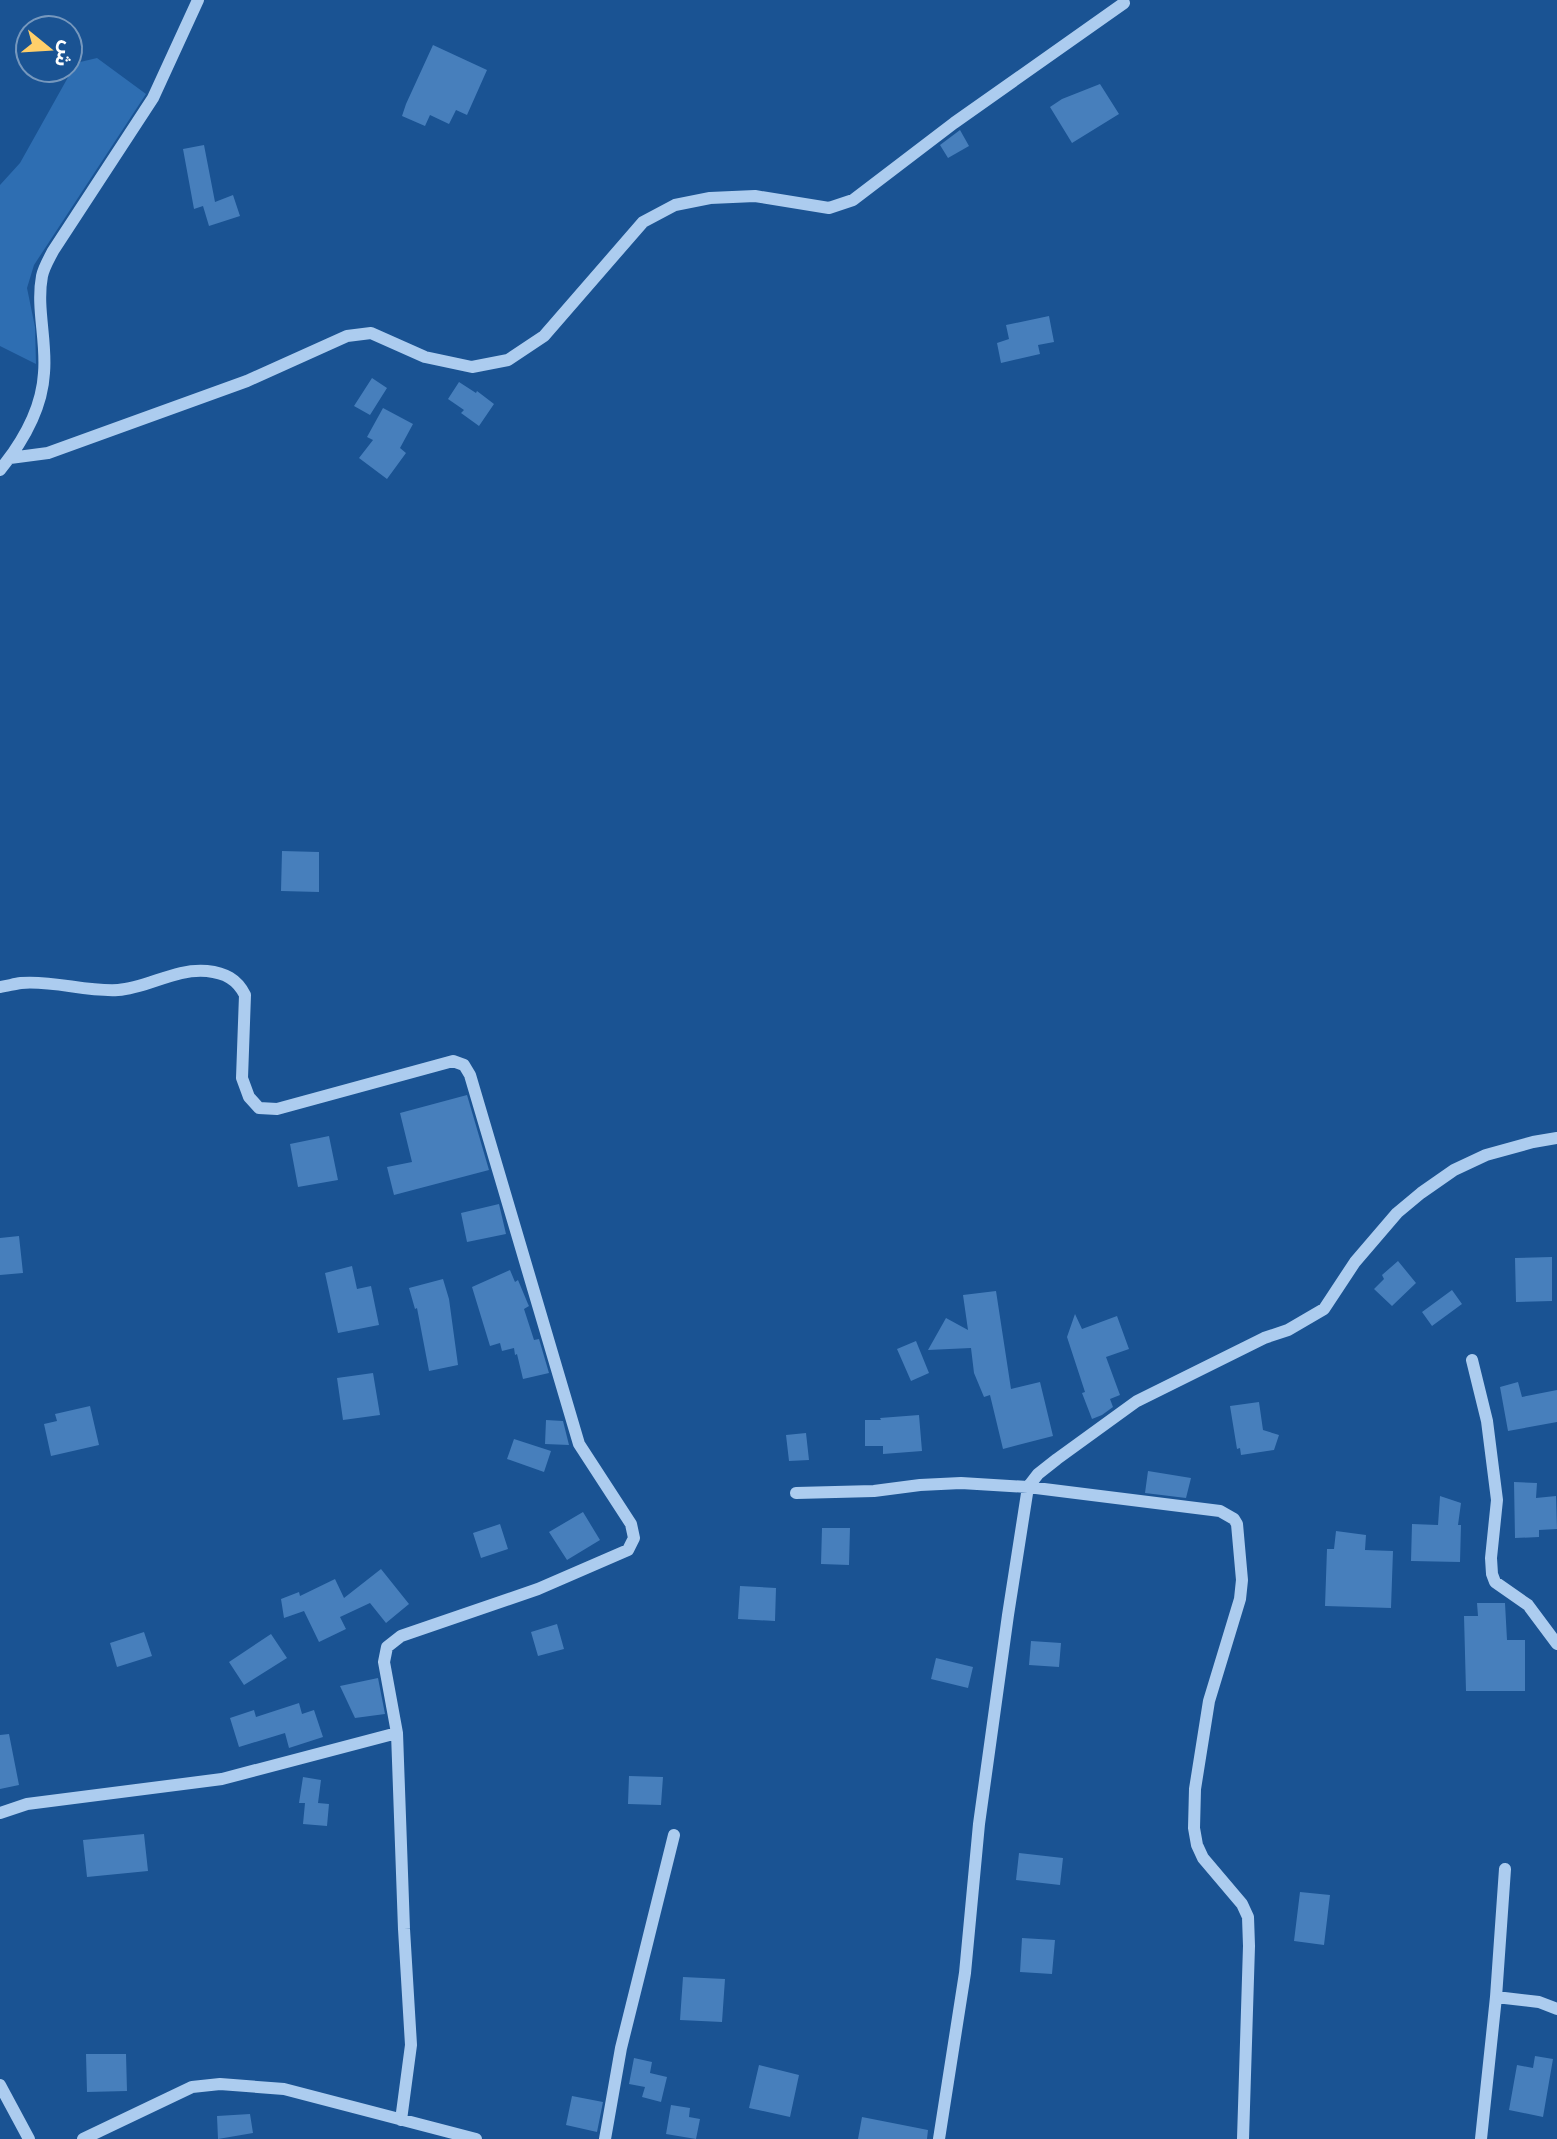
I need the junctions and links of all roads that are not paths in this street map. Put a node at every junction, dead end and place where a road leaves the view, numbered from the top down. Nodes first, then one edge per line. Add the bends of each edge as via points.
1 (198, 0) edge
2 (1124, 3) dead end
3 (10, 458) junction
4 (0, 470) edge
5 (0, 987) edge
6 (1557, 1138) edge
7 (1472, 1360) dead end
8 (1028, 1487) junction
9 (796, 1493) dead end
10 (1557, 1644) edge
11 (397, 1733) junction
12 (0, 1813) edge
13 (674, 1835) dead end
14 (1505, 1869) dead end
15 (1496, 1997) junction
16 (1557, 2009) edge
17 (0, 2085) edge
18 (401, 2120) junction
19 (29, 2139) edge
20 (83, 2139) edge
21 (476, 2139) edge
22 (605, 2139) edge
23 (939, 2139) edge
24 (1244, 2139) edge
25 (1481, 2139) edge

1 - 3 street via 153,98 43,273 44,374 37,405
2 - 3 street via 853,200 829,208 755,196 710,198 675,205 643,222 544,336 508,360 472,366 425,357 371,333 347,337 247,381 48,453
3 - 4 street
5 - 11 street via 23,983 117,990 169,975 224,974 239,983 246,995 242,1078 248,1097 259,1108 277,1109 453,1061 464,1065 470,1075 579,1444 631,1524 634,1538 628,1550 538,1589 401,1636 387,1647 384,1662
6 - 8 street via 1486,1155 1454,1170 1388,1223 1324,1309 1137,1401 1057,1459
7 - 10 street via 1487,1421 1497,1500 1492,1574 1528,1605
8 - 9 street via 961,1483
8 - 23 street
8 - 24 street via 1220,1511 1237,1524 1240,1599 1209,1701 1195,1789 1194,1828 1203,1858 1248,1917
11 - 12 street via 222,1779 27,1804
11 - 18 street via 411,2045
13 - 22 street via 621,2049
14 - 15 street
15 - 16 street
15 - 25 street
17 - 19 street
18 - 20 street via 284,2089 220,2084 192,2087
18 - 21 street

